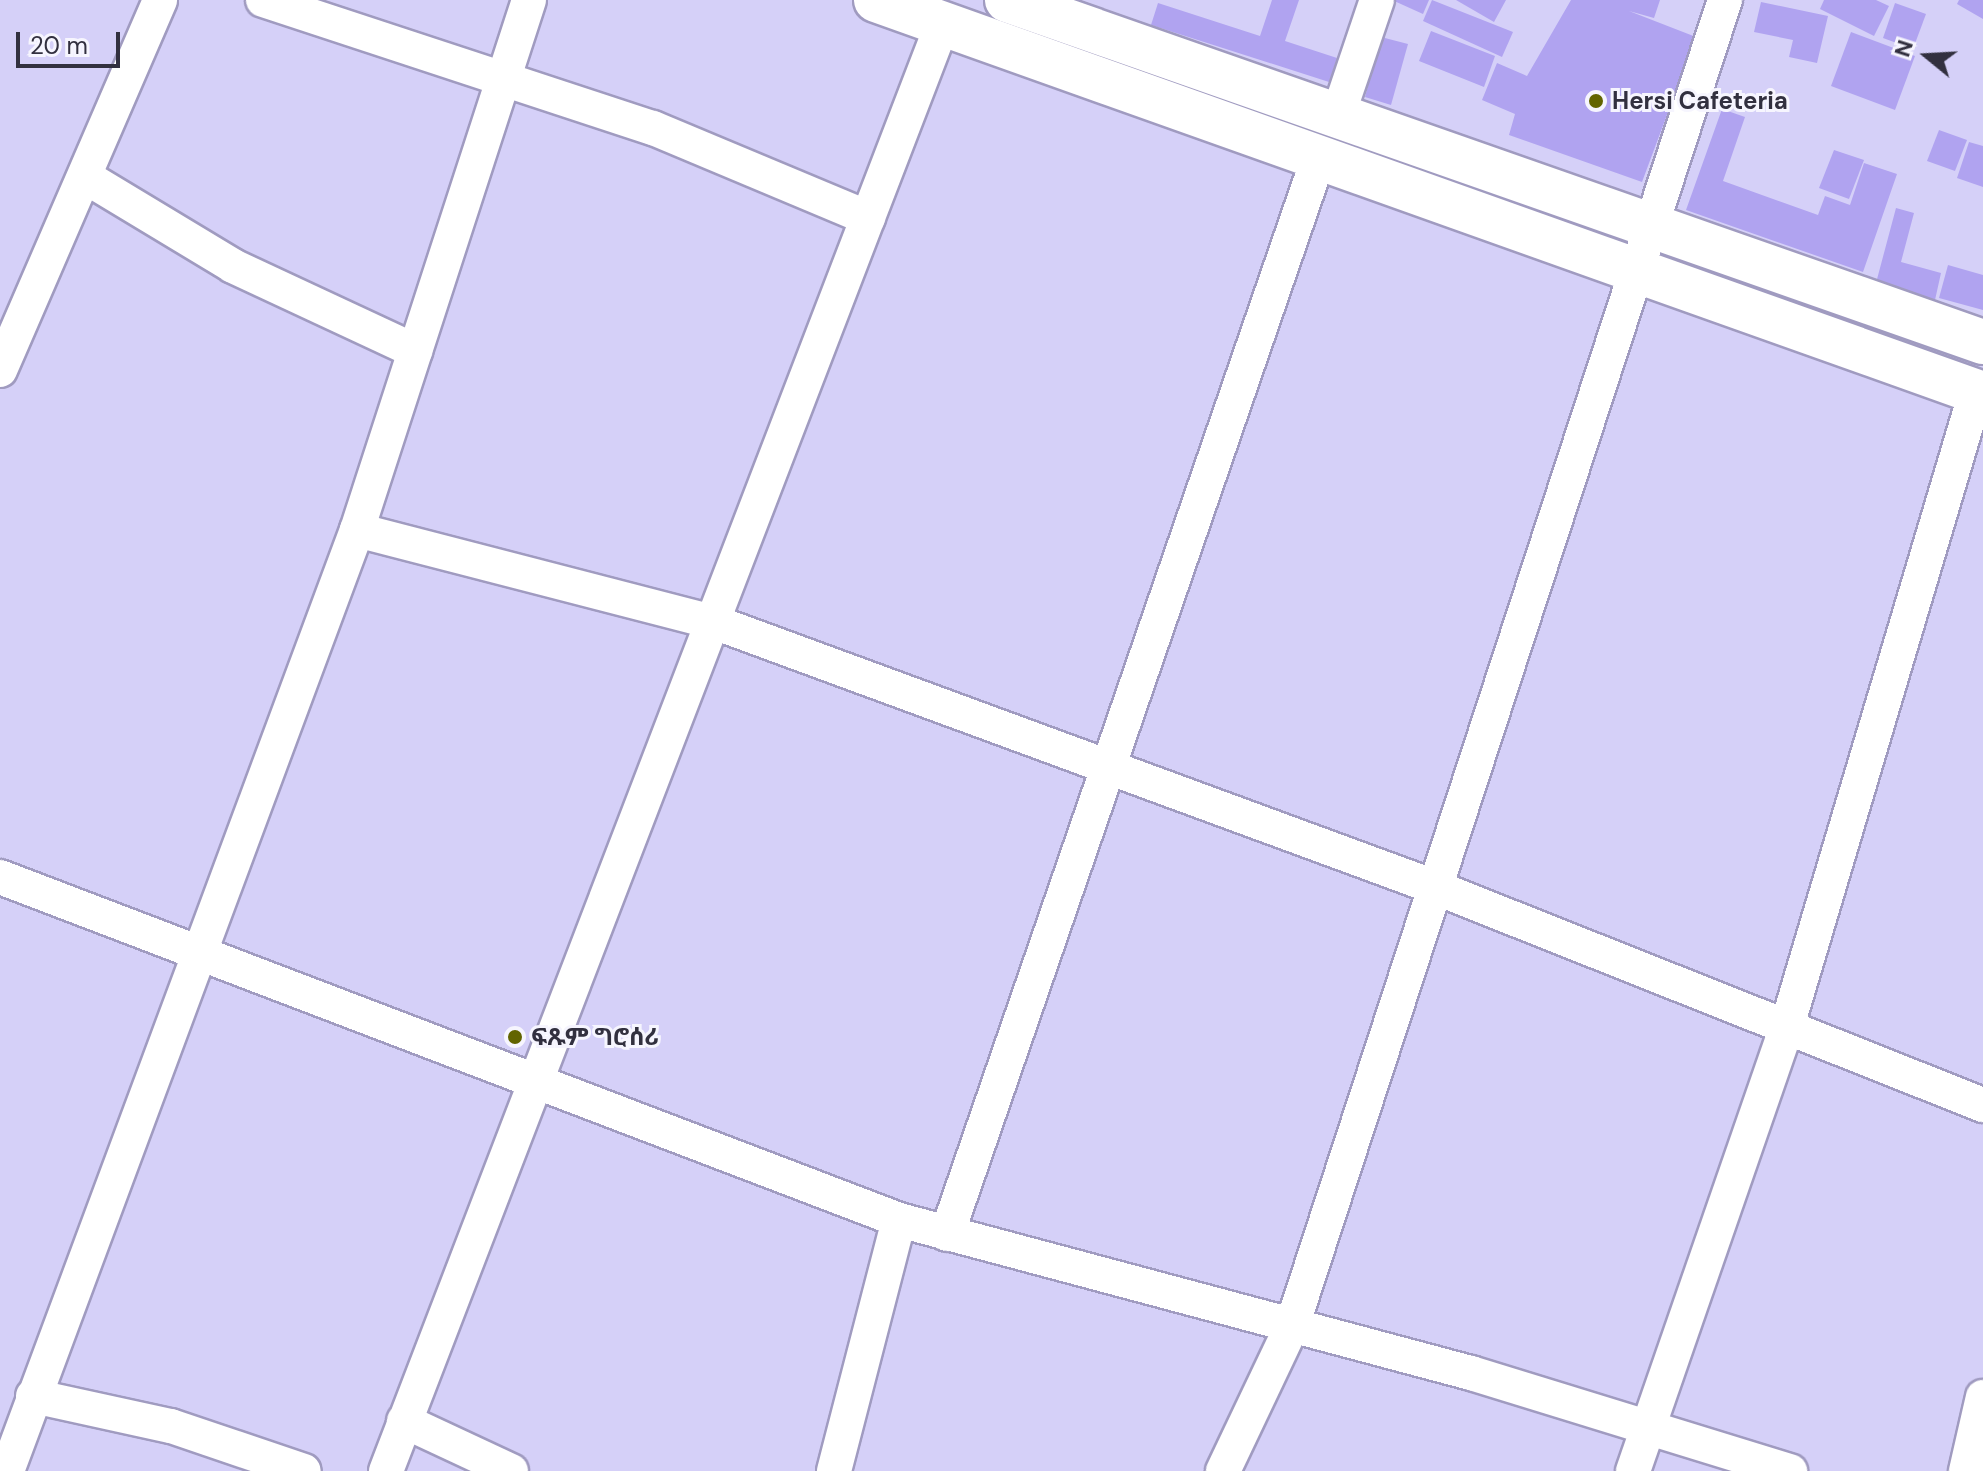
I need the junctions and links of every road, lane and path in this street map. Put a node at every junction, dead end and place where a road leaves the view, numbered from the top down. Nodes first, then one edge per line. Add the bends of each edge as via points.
1 (160, 0) edge
2 (263, 0) edge
3 (529, 0) edge
4 (876, 0) edge
5 (1007, 0) edge
6 (1377, 0) edge
7 (1725, 0) edge
8 (943, 22) junction
9 (504, 78) junction
10 (1338, 115) junction
11 (1320, 154) junction
12 (89, 179) junction
13 (868, 218) junction
14 (1654, 225) junction
15 (1640, 272) junction
16 (1983, 342) edge
17 (415, 351) junction
18 (0, 370) edge
19 (1980, 393) edge
20 (357, 530) junction
21 (714, 622) junction
22 (1104, 767) junction
23 (0, 877) edge
24 (1432, 886) junction
25 (201, 957) junction
26 (1787, 1026) junction
27 (534, 1083) junction
28 (1983, 1105) edge
29 (899, 1220) junction
30 (947, 1234) junction
31 (1292, 1326) junction
32 (33, 1396) junction
33 (1983, 1397) edge
34 (404, 1421) junction
35 (1644, 1427) junction
36 (7, 1471) edge
37 (304, 1471) edge
38 (386, 1471) edge
39 (511, 1471) edge
40 (834, 1471) edge
41 (1223, 1471) edge
42 (1633, 1471) edge
43 (1790, 1471) edge
44 (1966, 1471) edge

1 - 12 street
2 - 9 street
3 - 9 street
4 - 8 main road
5 - 10 main road
6 - 10 street
7 - 14 street
8 - 11 main road
8 - 13 street
9 - 13 street via 653,128
9 - 17 street
10 - 14 main road
11 - 15 main road
11 - 22 street
12 - 17 street via 233,266
12 - 18 street
13 - 21 street
14 - 15 street
14 - 16 main road
15 - 19 main road
15 - 24 street
17 - 20 street
19 - 26 street
20 - 21 street
20 - 25 street
21 - 22 street
21 - 27 street
22 - 24 street
22 - 30 street
23 - 25 street
24 - 26 street
24 - 31 street
25 - 27 street
25 - 32 street
26 - 28 street
26 - 35 street
27 - 29 street
27 - 34 street
29 - 30 street
29 - 40 street
30 - 31 street
31 - 35 street
31 - 41 street
32 - 36 street
32 - 37 street via 171,1426
33 - 44 street
34 - 38 street
34 - 39 street
35 - 42 street
35 - 43 street

